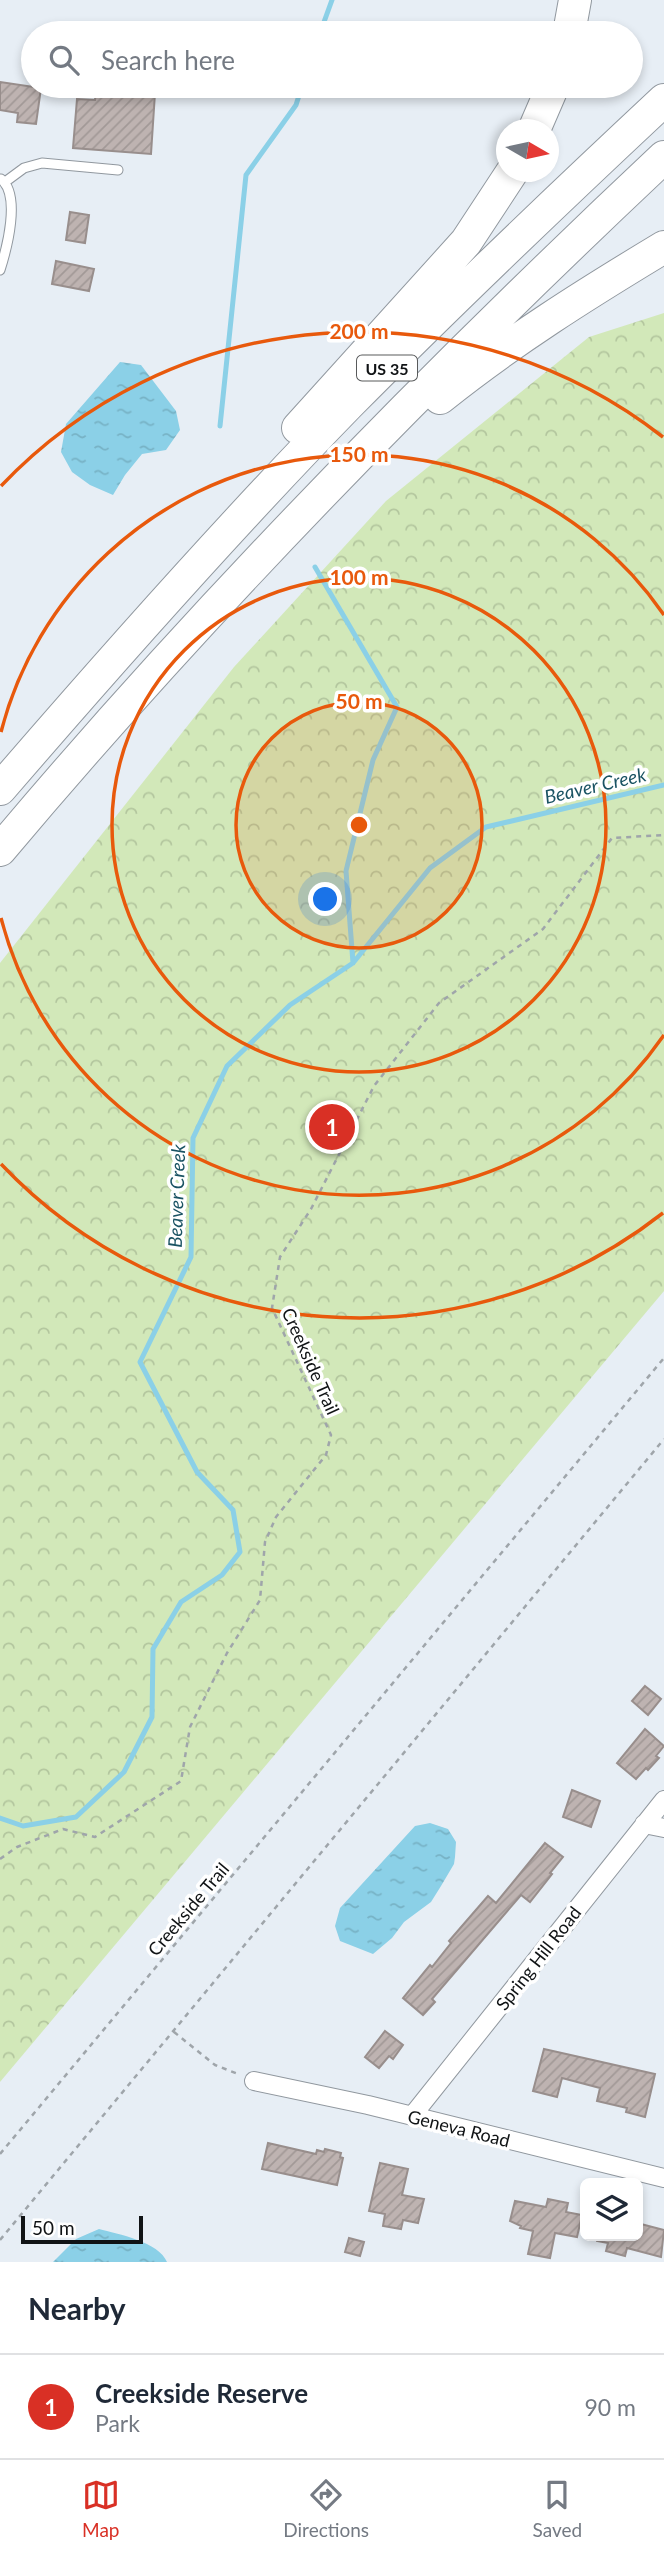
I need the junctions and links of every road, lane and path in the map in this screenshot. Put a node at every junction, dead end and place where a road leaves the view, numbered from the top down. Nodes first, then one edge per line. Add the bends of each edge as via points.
1 (575, 0) edge
2 (571, 21) edge
3 (548, 98) edge
4 (664, 100) edge
5 (539, 119) edge
6 (664, 157) edge
7 (118, 170) dead end
8 (2, 180) edge
9 (505, 182) edge
10 (664, 247) edge
11 (0, 270) edge
12 (307, 509) junction
13 (122, 648) junction
14 (0, 789) edge
15 (664, 835) edge
16 (0, 850) edge
17 (664, 1358) edge
18 (664, 1438) edge
19 (664, 1800) edge
20 (644, 1824) junction
21 (664, 1828) edge
22 (0, 1859) edge
23 (174, 2032) junction
24 (254, 2081) joint
25 (412, 2116) junction
26 (0, 2154) edge
27 (664, 2178) edge
28 (0, 2240) edge

1 - 2 highway
3 - 5 highway
4 - 13 highway, US 35 via 348,406
6 - 12 highway, US 35 via 404,408
7 - 8 lane via 42,163
8 - 11 lane via 12,205
9 - 13 highway via 466,242 213,522
10 - 12 highway via 489,358
12 - 16 highway, US 35
13 - 14 highway, US 35
15 - 22 path, Creekside Trail via 612,838 543,929 439,1003 374,1086 311,1209 280,1257 272,1308 331,1435 326,1454 276,1517 265,1542 260,1600 226,1653 190,1727 181,1781 95,1837 63,1829 17,1847
17 - 26 path, Creekside Trail
18 - 23 path
19 - 20 street, Spring Hill Road
20 - 21 street
20 - 25 street, Spring Hill Road
23 - 24 path via 215,2065
23 - 28 path
24 - 25 street, Geneva Road
25 - 27 street, Geneva Road

